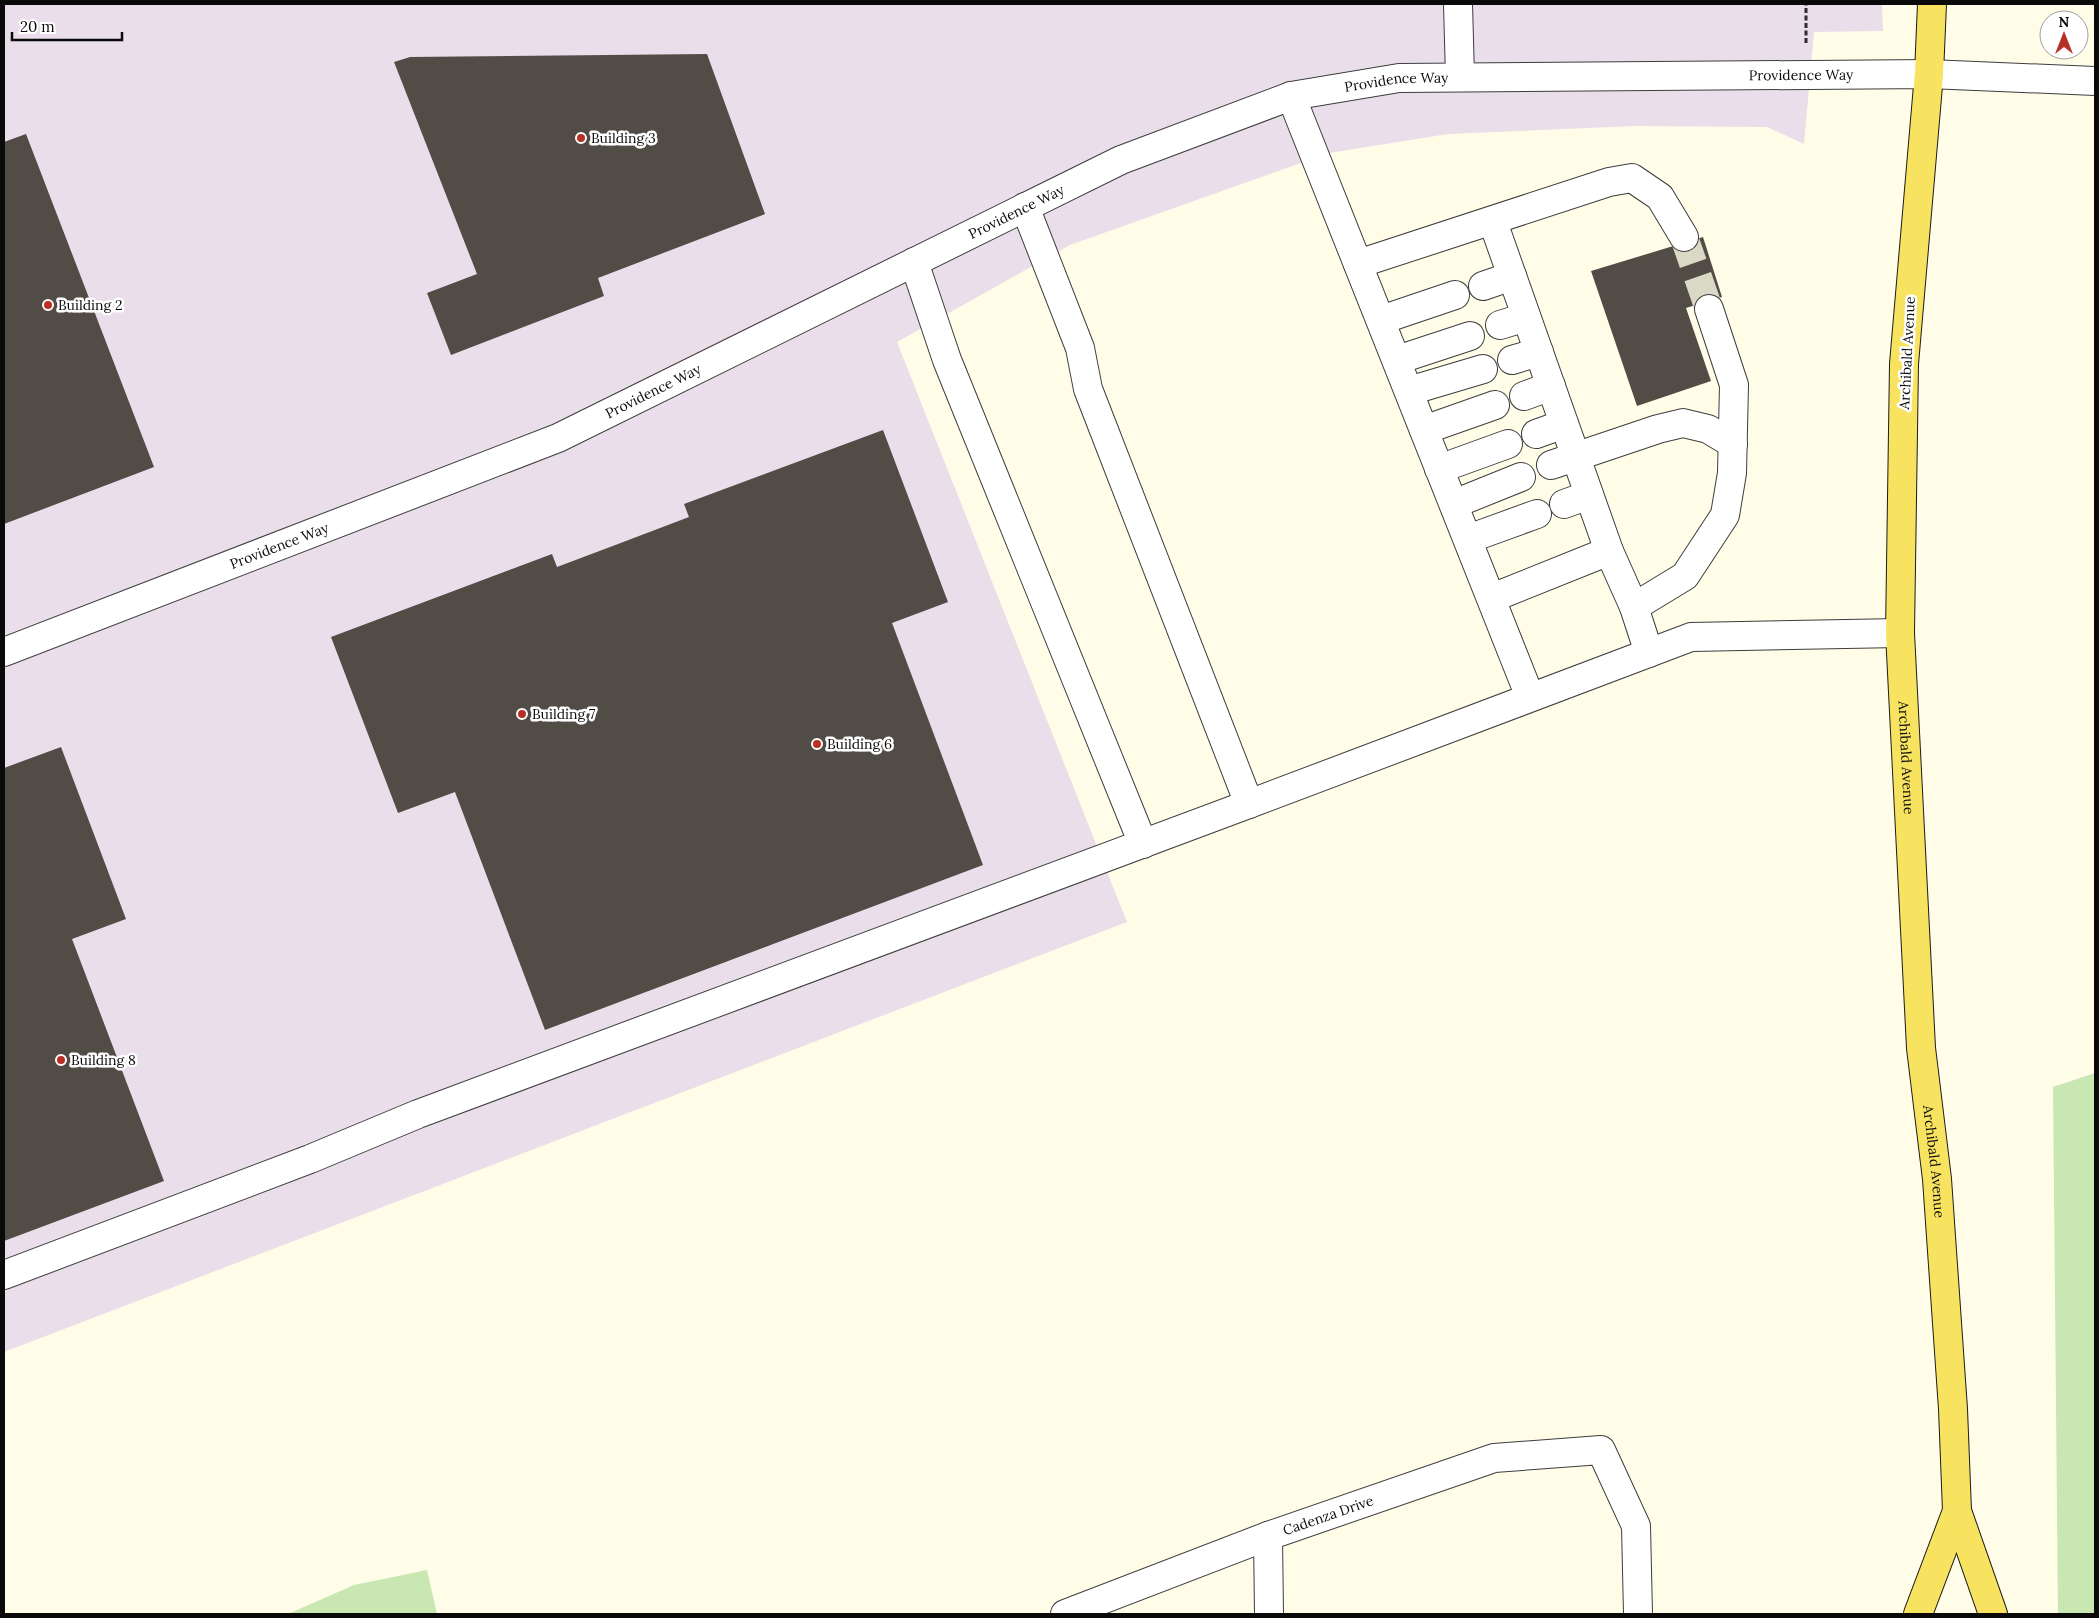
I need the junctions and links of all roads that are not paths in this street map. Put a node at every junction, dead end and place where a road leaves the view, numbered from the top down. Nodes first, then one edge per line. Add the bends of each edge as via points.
1 (1458, 4) edge
2 (1932, 4) edge
3 (1929, 74) junction
4 (1460, 77) junction
5 (2095, 81) edge
6 (1291, 96) junction
7 (1024, 208) junction
8 (1493, 222) junction
9 (1684, 237) tunnel mouth
10 (914, 262) junction
11 (1358, 264) junction
12 (1512, 276) junction
13 (1483, 286) dead end
14 (1454, 295) dead end
15 (1710, 310) tunnel mouth
16 (1526, 317) junction
17 (1381, 320) junction
18 (1500, 325) dead end
19 (1470, 336) dead end
20 (1539, 352) junction
21 (1396, 360) junction
22 (1512, 360) dead end
23 (1482, 369) dead end
24 (1551, 386) junction
25 (1409, 391) junction
26 (1524, 396) dead end
27 (1495, 405) dead end
28 (1564, 424) junction
29 (1424, 430) junction
30 (1536, 434) dead end
31 (1508, 444) dead end
32 (1733, 444) junction
33 (1563, 461) junction
34 (1439, 469) junction
35 (1521, 477) dead end
36 (1454, 504) junction
37 (1538, 514) dead end
38 (1468, 539) junction
39 (1609, 551) junction
40 (1492, 598) junction
41 (1634, 607) junction
42 (1900, 633) junction
43 (4, 652) edge
44 (1649, 653) junction
45 (1530, 697) junction
46 (1249, 804) junction
47 (1143, 844) junction
48 (4, 1275) edge
49 (1957, 1511) junction
50 (1268, 1536) junction
51 (1065, 1614) edge
52 (1269, 1614) edge
53 (1638, 1614) edge
54 (1918, 1614) edge
55 (1993, 1614) edge

1 - 4 street
2 - 3 main road, Archibald Avenue
3 - 4 street, Providence Way
3 - 5 street, Providence Way
3 - 42 main road, Archibald Avenue via 1904,364
4 - 6 street, Providence Way via 1399,78
6 - 7 street, Providence Way via 1121,160
6 - 11 street
7 - 10 street, Providence Way
7 - 46 street via 1080,348 1088,390
8 - 9 street via 1609,182 1632,178 1660,197
8 - 11 street
8 - 12 street
10 - 43 street, Providence Way via 558,438
10 - 47 street via 951,369
11 - 17 street
12 - 13 street
12 - 16 street
14 - 17 street
15 - 32 street via 1734,385
16 - 18 street
16 - 20 street
17 - 21 street
19 - 21 street
20 - 22 street
20 - 24 street
21 - 25 street
23 - 25 street
24 - 26 street
24 - 28 street
25 - 29 street
27 - 29 street
28 - 30 street
28 - 33 street
29 - 34 street
31 - 34 street
32 - 33 street via 1708,429 1683,423
32 - 41 street via 1725,515 1684,576
33 - 39 street via 1577,499
34 - 36 street
35 - 36 street
36 - 38 street
37 - 38 street
38 - 40 street
39 - 40 street
39 - 41 street
40 - 45 street
41 - 44 street
42 - 44 street via 1691,637
42 - 49 main road, Archibald Avenue via 1921,1048 1937,1179
44 - 45 street
45 - 46 street
46 - 47 street
47 - 48 street via 418,1114 310,1159
49 - 54 main road, Archibald Avenue
49 - 55 main road, Archibald Avenue
50 - 51 street, Cadenza Drive
50 - 52 street
50 - 53 street, Cadenza Drive via 1494,1458 1601,1450 1636,1526

